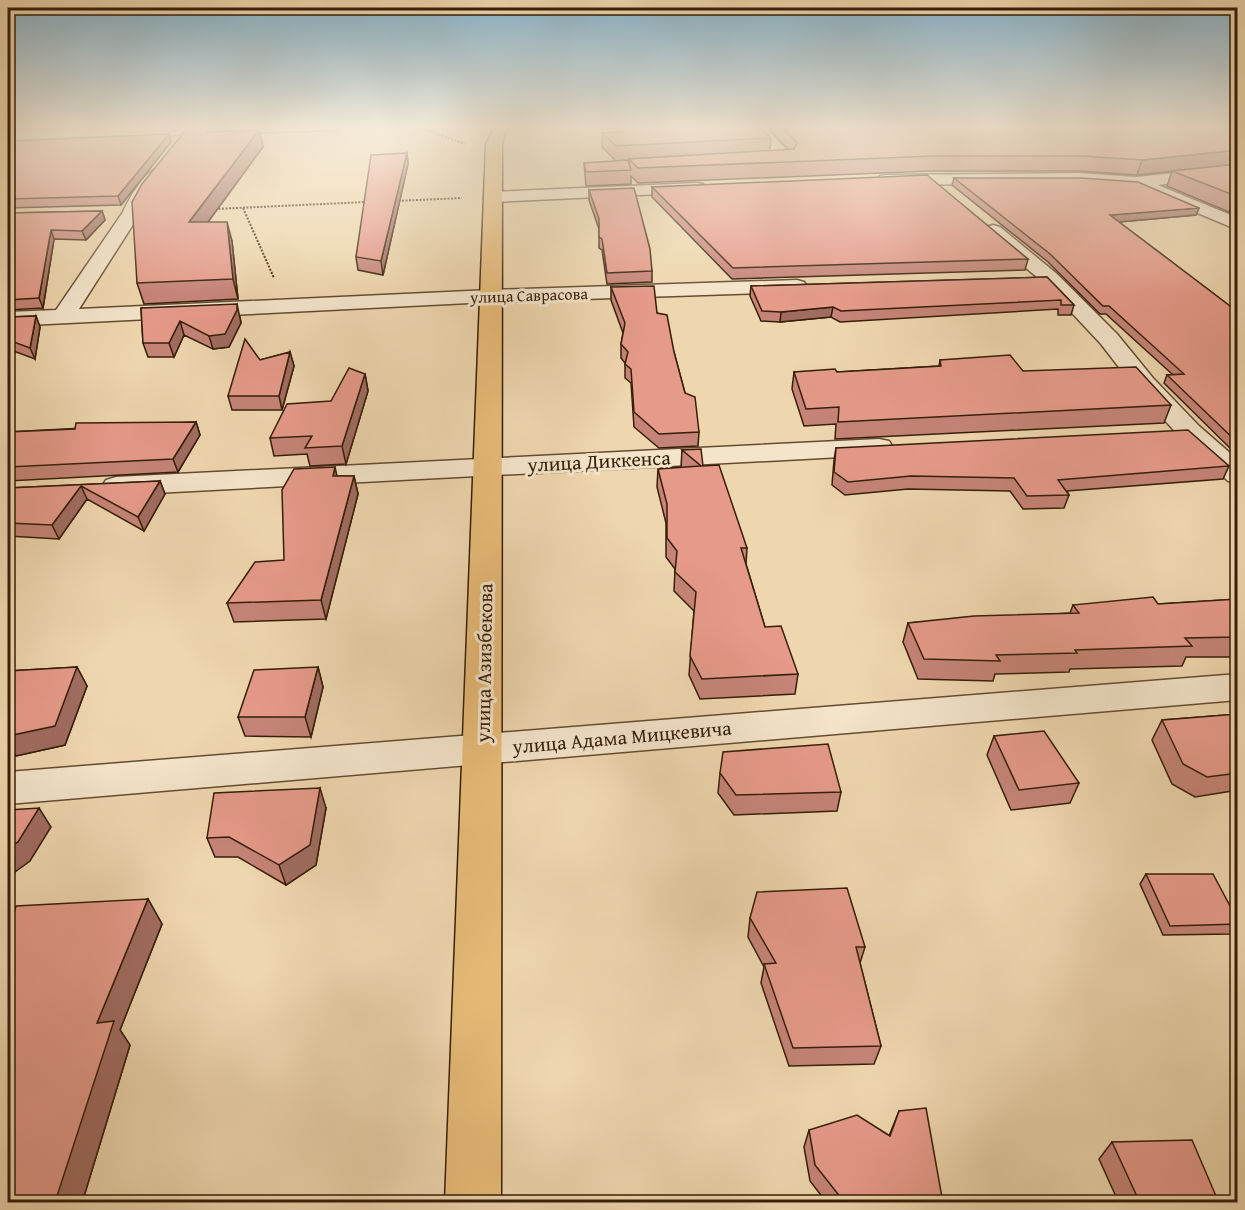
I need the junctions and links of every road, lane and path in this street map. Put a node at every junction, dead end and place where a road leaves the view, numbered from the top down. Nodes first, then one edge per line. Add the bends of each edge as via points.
1 (151, 182) edge
2 (494, 182) edge
3 (497, 182) edge
4 (518, 182) edge
5 (935, 182) edge
6 (1138, 182) edge
7 (718, 187) edge
8 (957, 200) edge
9 (393, 201) edge
10 (370, 202) edge
11 (243, 208) junction
12 (210, 209) edge
13 (132, 212) junction
14 (110, 213) dead end
15 (974, 215) edge
16 (1238, 225) edge
17 (1050, 278) junction
18 (1015, 279) edge
19 (812, 286) edge
20 (490, 296) junction
21 (287, 306) junction
22 (63, 316) junction
23 (8, 319) edge
24 (1190, 432) junction
25 (1154, 433) edge
26 (904, 446) edge
27 (488, 466) junction
28 (1238, 475) edge
29 (89, 488) edge
30 (1238, 687) edge
31 (482, 748) junction
32 (8, 788) edge
33 (473, 1203) edge

1 - 13 street
2 - 9 path
3 - 20 main road, улица Азизбекова
4 - 7 street
5 - 8 street
6 - 16 street
10 - 11 path
11 - 12 path
11 - 21 path
13 - 14 street
13 - 22 street
15 - 17 street
17 - 18 street
17 - 24 street
19 - 20 street, улица Саврасова
20 - 21 street, улица Саврасова
20 - 27 main road, улица Азизбекова
21 - 22 street, улица Саврасова
22 - 23 street, улица Саврасова
24 - 25 street
24 - 28 street
26 - 27 street, улица Диккенса
27 - 29 street, улица Диккенса
27 - 31 main road, улица Азизбекова
30 - 31 street, улица Адама Мицкевича
31 - 32 street, улица Адама Мицкевича
31 - 33 main road, улица Азизбекова

